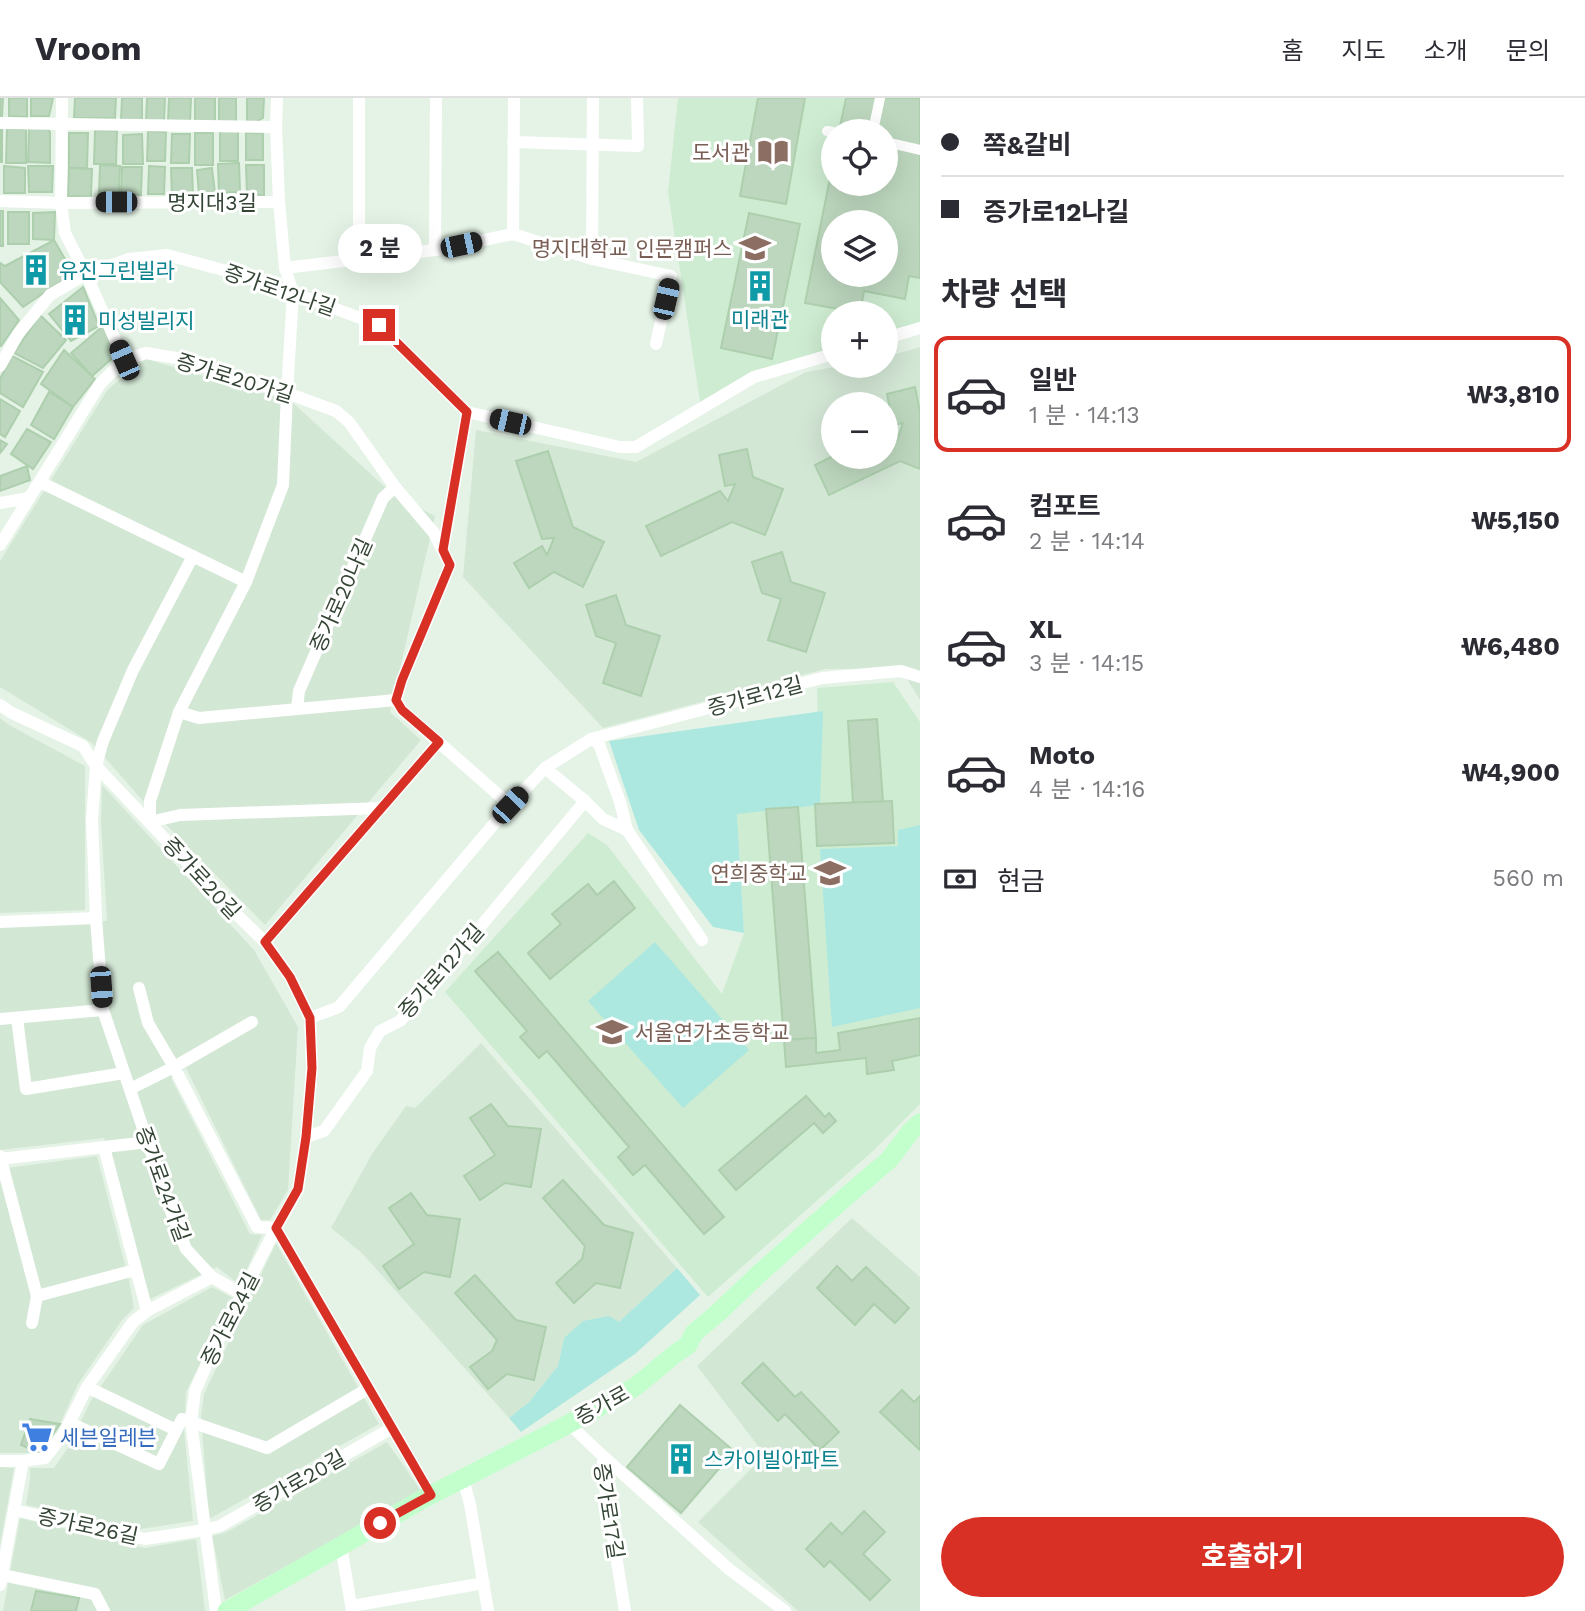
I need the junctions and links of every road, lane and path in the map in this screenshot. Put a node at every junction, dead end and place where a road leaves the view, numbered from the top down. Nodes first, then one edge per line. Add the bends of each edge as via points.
1 (62, 98) edge
2 (276, 98) edge
3 (359, 98) edge
4 (436, 98) edge
5 (514, 98) edge
6 (593, 98) edge
7 (637, 98) edge
8 (880, 98) edge
9 (876, 119) edge
10 (0, 123) edge
11 (62, 123) junction
12 (276, 127) junction
13 (513, 142) junction
14 (592, 145) junction
15 (898, 145) edge
16 (920, 150) edge
17 (0, 201) edge
18 (279, 202) junction
19 (61, 203) junction
20 (513, 234) junction
21 (435, 250) junction
22 (359, 260) junction
23 (592, 260) junction
24 (285, 268) junction
25 (86, 274) junction
26 (293, 293) junction
27 (920, 328) edge
28 (898, 334) edge
29 (656, 344) dead end
30 (821, 357) edge
31 (124, 360) junction
32 (0, 366) edge
33 (287, 393) junction
34 (467, 412) junction
35 (40, 482) junction
36 (395, 487) junction
37 (29, 498) junction
38 (0, 503) edge
39 (0, 545) edge
40 (443, 550) junction
41 (193, 556) junction
42 (246, 582) junction
43 (920, 677) edge
44 (396, 700) junction
45 (0, 705) edge
46 (297, 709) junction
47 (180, 712) junction
48 (591, 739) junction
49 (439, 742) junction
50 (96, 765) junction
51 (545, 768) junction
52 (585, 801) junction
53 (510, 805) junction
54 (382, 808) junction
55 (150, 822) junction
56 (627, 830) junction
57 (96, 918) junction
58 (0, 922) edge
59 (702, 940) dead end
60 (265, 942) junction
61 (139, 988) dead end
62 (103, 1010) junction
63 (17, 1018) junction
64 (310, 1018) junction
65 (0, 1020) edge
66 (252, 1022) dead end
67 (174, 1067) junction
68 (124, 1073) junction
69 (130, 1089) junction
70 (920, 1124) edge
71 (306, 1137) junction
72 (148, 1142) junction
73 (104, 1147) junction
74 (0, 1158) edge
75 (276, 1228) junction
76 (135, 1270) junction
77 (212, 1277) junction
78 (243, 1294) junction
79 (37, 1296) junction
80 (147, 1311) junction
81 (32, 1323) dead end
82 (88, 1387) junction
83 (369, 1388) junction
84 (191, 1422) junction
85 (69, 1423) junction
86 (569, 1424) junction
87 (392, 1428) junction
88 (176, 1430) junction
89 (604, 1457) junction
90 (0, 1461) edge
91 (23, 1461) junction
92 (463, 1479) junction
93 (431, 1495) junction
94 (14, 1510) junction
95 (204, 1530) junction
96 (341, 1546) junction
97 (1, 1580) edge
98 (484, 1583) junction
99 (352, 1609) edge
100 (779, 1609) edge
101 (104, 1611) edge
102 (216, 1611) edge
103 (227, 1611) edge
104 (488, 1611) edge
105 (625, 1611) edge

1 - 11 street
2 - 12 street, 명지대3길
3 - 22 street
4 - 21 street
5 - 13 street
6 - 14 street
7 - 14 street via 638,146
8 - 9 street
10 - 11 street
11 - 12 street
11 - 19 street
12 - 18 street, 명지대3길
13 - 14 street
13 - 20 street
14 - 23 street
15 - 16 street
17 - 19 street, 명지대3길
18 - 19 street, 명지대3길
18 - 24 street, 명지대3길
19 - 25 street via 65,233
20 - 21 street
20 - 23 street
21 - 22 street
22 - 24 street
23 - 29 street via 671,276
24 - 26 street, 명지대3길
25 - 26 street, 증가로12나길 via 129,259 167,254
25 - 31 street
25 - 32 street, 증가로12나길 via 50,295 18,334
26 - 33 street
26 - 34 street, 증가로12나길 via 379,325
27 - 28 street
30 - 34 street via 754,377 636,447
31 - 33 street, 증가로20가길 via 146,354 176,358
31 - 35 street via 100,384
33 - 36 street, 증가로20가길 via 336,411 349,422
33 - 42 street via 283,485
34 - 40 street
35 - 37 street
35 - 41 street
36 - 40 street, 증가로20가길
36 - 46 street, 증가로20나길 via 383,498 299,691
37 - 38 street
37 - 39 street
40 - 44 street via 450,565
41 - 42 street
41 - 50 street via 133,670
42 - 47 street
43 - 48 street, 증가로12길 via 901,671 822,678
44 - 46 street
44 - 49 street
45 - 50 street, 증가로20길 via 83,746
46 - 47 street via 199,718
47 - 55 street via 150,800
48 - 51 street
48 - 56 street via 598,744
49 - 53 street
49 - 54 street
50 - 55 street, 증가로20길
50 - 57 street, 증가로24가길 via 92,819
51 - 52 street
51 - 53 street
52 - 56 street via 603,819
52 - 71 street, 증가로12가길 via 425,993 400,1021 380,1031 370,1048 367,1071 324,1131
53 - 64 street via 339,1007
54 - 55 street, 증가로20길 via 180,814
54 - 60 street
55 - 60 street, 증가로20길
56 - 59 street
57 - 58 street
57 - 62 street, 증가로24가길
60 - 64 street, 증가로20길 via 290,977
61 - 67 street via 148,1023
62 - 63 street
62 - 68 street, 증가로24가길
63 - 65 street
63 - 68 street via 26,1089
64 - 71 street, 증가로20길 via 312,1068
66 - 67 street
67 - 69 street
67 - 75 street via 257,1227
68 - 69 street, 증가로24가길
69 - 72 street, 증가로24가길
70 - 86 main road, 증가로 via 889,1160 694,1333 688,1346 635,1387
71 - 75 street, 증가로20길 via 298,1189
72 - 73 street
72 - 77 street, 증가로24가길 via 186,1250
73 - 74 street
73 - 76 street
74 - 79 street
75 - 78 street, 증가로24길
75 - 83 street
76 - 79 street
76 - 80 street
77 - 78 street, 증가로24가길
77 - 80 street
78 - 84 street, 증가로24길 via 195,1391
79 - 81 street
80 - 82 street via 134,1322
82 - 85 street
82 - 88 street
83 - 84 street via 267,1448
83 - 87 street
84 - 88 street via 182,1419
84 - 95 street, 증가로24길
85 - 88 street via 159,1464
85 - 91 street via 45,1458
86 - 89 street, 증가로17길
86 - 92 main road, 증가로
87 - 93 street
87 - 95 street, 증가로20길 via 220,1526
89 - 100 street
89 - 105 street, 증가로17길 via 602,1470
90 - 91 street
91 - 94 street, 증가로26길
92 - 93 main road, 증가로
92 - 98 street
93 - 96 main road, 증가로
94 - 95 street, 증가로26길 via 145,1539
94 - 97 street, 증가로26길
95 - 102 street, 증가로24길
96 - 99 street
96 - 103 main road, 증가로
97 - 101 street via 95,1594
98 - 99 street
98 - 104 street

